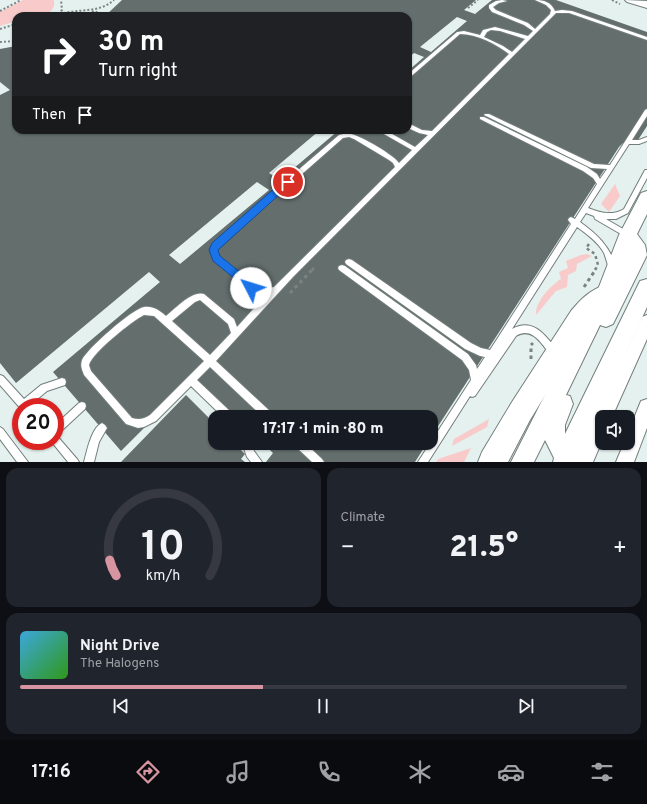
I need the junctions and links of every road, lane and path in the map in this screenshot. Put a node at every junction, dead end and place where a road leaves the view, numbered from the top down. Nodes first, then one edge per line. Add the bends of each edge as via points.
1 (21, 0) edge
2 (61, 0) edge
3 (114, 0) edge
4 (478, 0) edge
5 (537, 0) edge
6 (631, 0) edge
7 (505, 1) edge
8 (647, 5) edge
9 (468, 8) dead end
10 (0, 11) edge
11 (94, 11) joint
12 (60, 12) edge
13 (72, 12) edge
14 (552, 13) junction
15 (12, 25) edge
16 (0, 29) edge
17 (535, 31) junction
18 (481, 38) junction
19 (528, 38) junction
20 (647, 39) edge
21 (12, 41) edge
22 (0, 42) edge
23 (512, 54) junction
24 (412, 74) edge
25 (647, 112) edge
26 (412, 127) edge
27 (432, 133) junction
28 (387, 134) edge
29 (647, 139) edge
30 (627, 142) junction
31 (416, 150) junction
32 (611, 167) junction
33 (398, 168) junction
34 (647, 172) edge
35 (600, 184) junction
36 (647, 197) edge
37 (571, 220) dead end
38 (594, 235) junction
39 (628, 235) junction
40 (349, 262) dead end
41 (342, 268) dead end
42 (600, 286) junction
43 (647, 287) edge
44 (277, 290) junction
45 (166, 322) junction
46 (647, 322) edge
47 (235, 334) junction
48 (540, 335) junction
49 (492, 354) junction
50 (556, 356) junction
51 (210, 361) junction
52 (528, 365) dead end
53 (0, 379) edge
54 (191, 381) dead end
55 (475, 381) junction
56 (62, 382) dead end
57 (17, 398) edge
58 (33, 398) edge
59 (82, 406) dead end
60 (647, 407) edge
61 (222, 410) edge
62 (262, 410) edge
63 (607, 410) edge
64 (64, 423) edge
65 (102, 428) dead end
66 (595, 431) edge
67 (0, 432) edge
68 (64, 450) edge
69 (249, 450) edge
70 (306, 450) edge
71 (572, 460) edge
72 (23, 462) edge
73 (74, 462) edge
74 (89, 462) edge
75 (257, 462) edge
76 (319, 462) edge
77 (423, 462) edge
78 (427, 462) edge
79 (492, 462) edge
80 (522, 462) edge
81 (625, 462) edge

1 - 10 path
2 - 12 path
3 - 11 path
4 - 9 path
5 - 14 lane via 550,6
6 - 8 street
7 - 17 lane via 496,2 491,8
11 - 13 path
14 - 17 lane
14 - 20 lane via 570,12
15 - 16 path
17 - 19 lane
18 - 19 lane via 485,31 494,28
18 - 23 lane
18 - 24 lane via 469,33 459,33
19 - 23 lane
21 - 22 path
23 - 27 lane
25 - 30 lane
26 - 27 lane via 420,132
27 - 31 lane
28 - 31 lane
29 - 30 lane
30 - 32 lane
31 - 33 lane
32 - 35 lane
32 - 35 lane via 593,166 484,117 590,172
33 - 44 lane
33 - 44 lane via 391,158 356,137 341,136 215,246 216,258 251,288 266,292
34 - 39 lane via 622,214 609,217 585,210
35 - 49 lane
36 - 39 street
37 - 38 lane
38 - 42 lane via 610,257
38 - 42 path via 586,248 595,254
39 - 42 street
39 - 71 street via 636,245 638,257 554,422 555,438
40 - 49 lane via 468,346
41 - 55 lane via 465,357 473,368
42 - 50 main road
42 - 80 street
43 - 71 street
44 - 47 lane
45 - 47 lane via 192,299 201,296 231,322
45 - 51 lane
45 - 51 lane via 153,311 138,313 92,352 86,361 85,370 129,421 134,424 147,422
46 - 63 street
47 - 51 lane
48 - 50 lane
48 - 52 path via 531,345 532,356
48 - 78 lane via 528,328 513,333
49 - 55 lane
50 - 79 main road
51 - 62 lane
53 - 57 lane
54 - 61 lane
55 - 77 lane
56 - 58 lane via 44,388
59 - 64 lane
60 - 81 street
65 - 74 lane via 95,440
66 - 71 street
67 - 72 lane
68 - 73 lane
69 - 75 lane
70 - 76 lane

